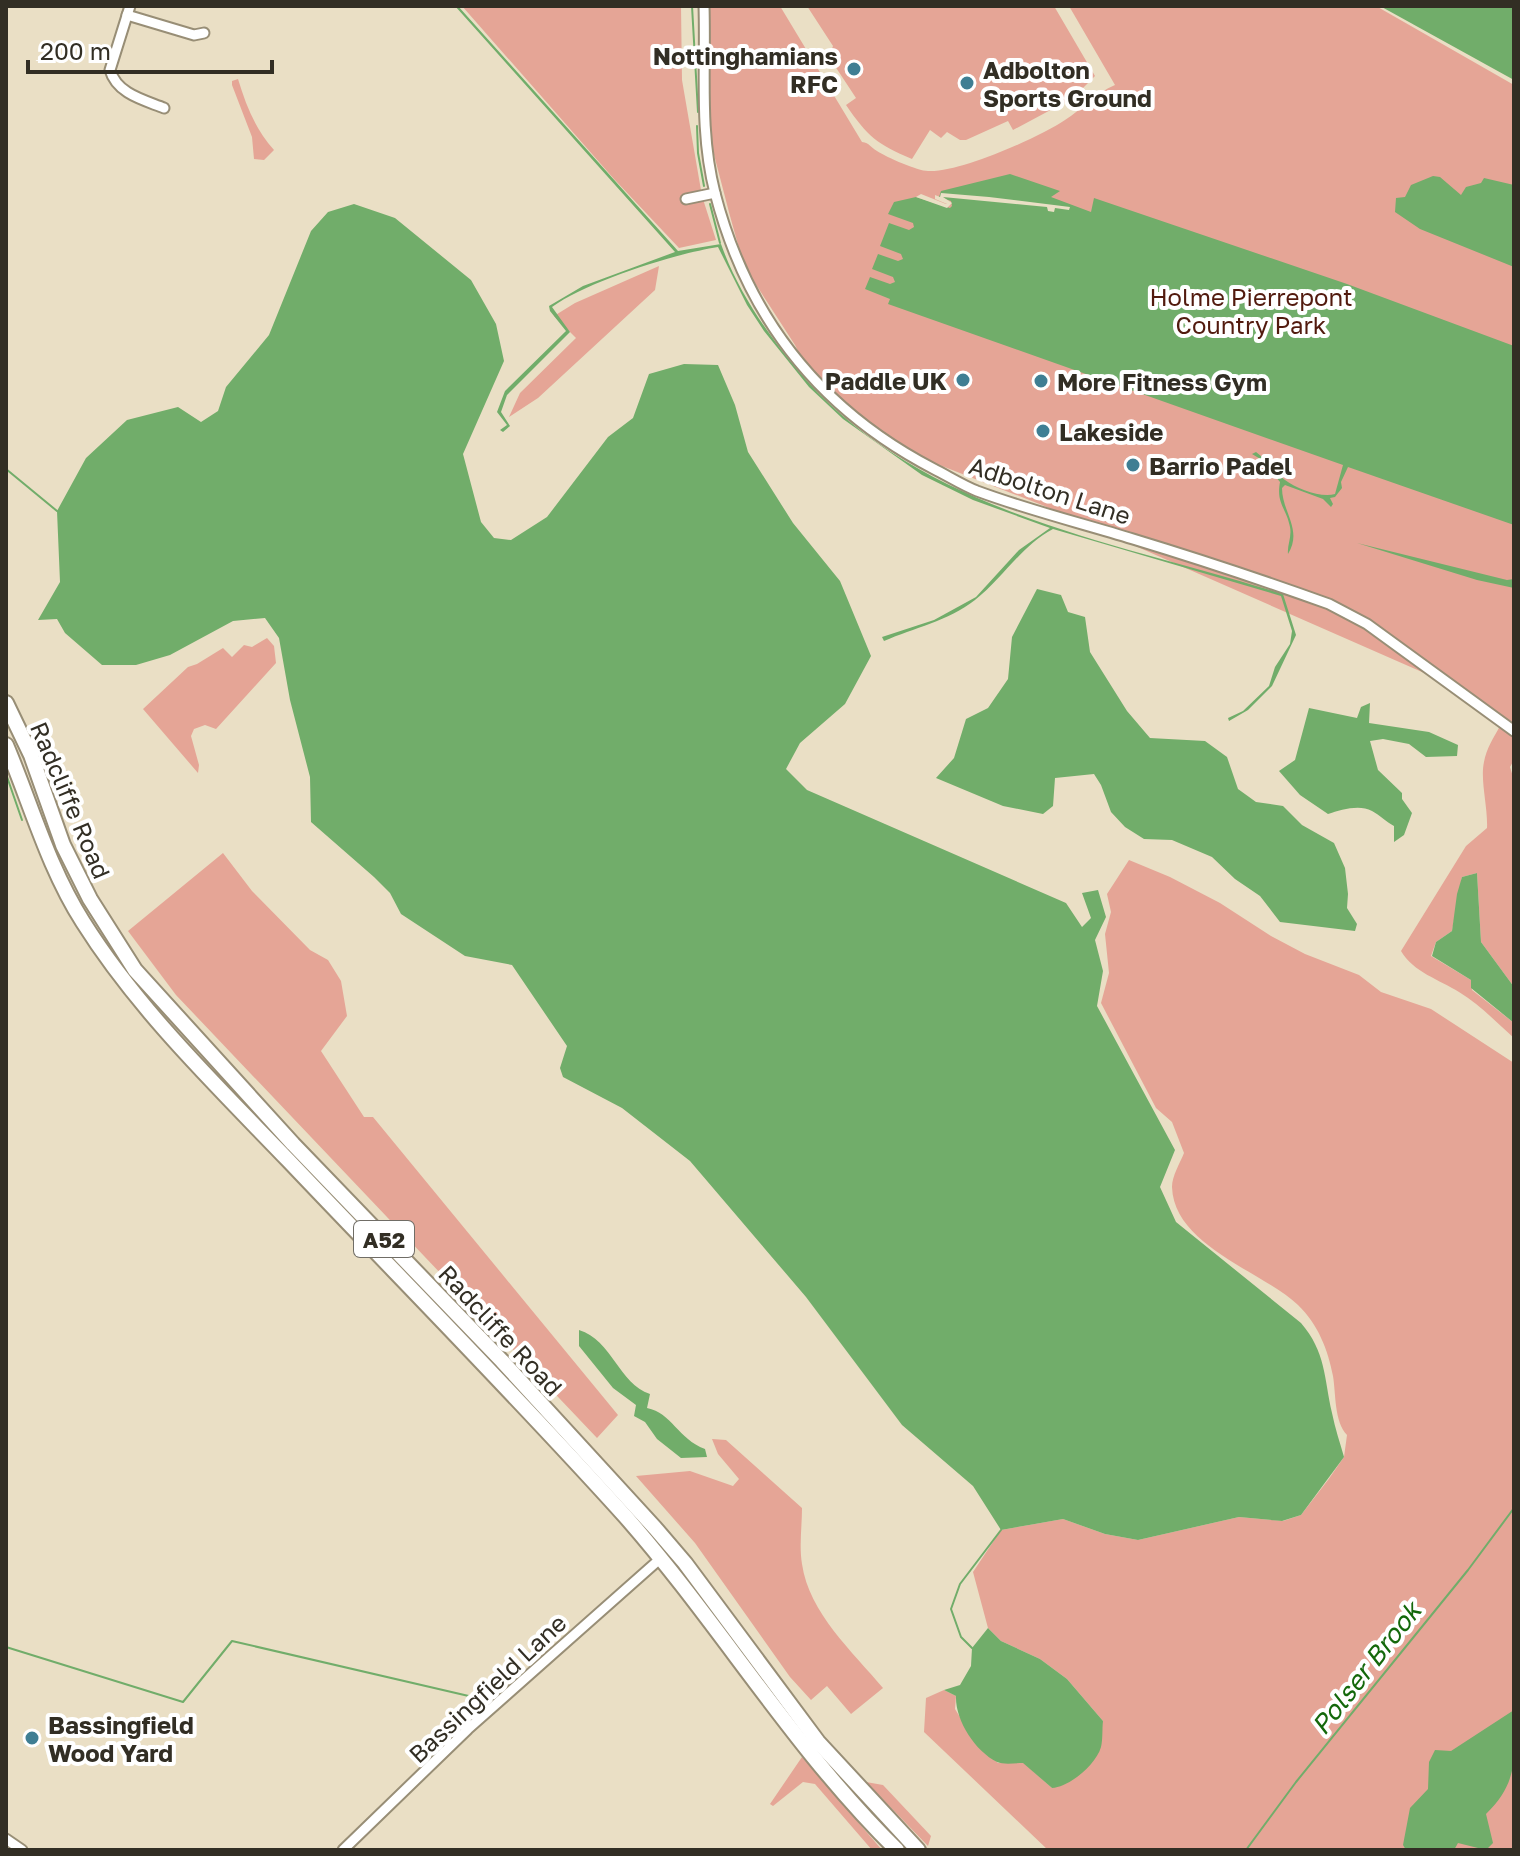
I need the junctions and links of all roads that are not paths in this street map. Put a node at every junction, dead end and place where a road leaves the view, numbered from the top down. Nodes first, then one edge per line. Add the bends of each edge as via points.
1 (704, 6) edge
2 (128, 11) edge
3 (204, 33) dead end
4 (164, 108) dead end
5 (715, 193) junction
6 (686, 199) dead end
7 (6, 703) edge
8 (1514, 731) edge
9 (6, 745) edge
10 (661, 1558) junction
11 (6, 1839) edge
12 (22, 1850) edge
13 (343, 1850) edge
14 (897, 1850) edge
15 (918, 1850) edge

1 - 5 street, Adbolton Lane via 704,116
2 - 3 street via 194,35
2 - 4 street via 112,78 132,95
5 - 6 street
5 - 8 street, Adbolton Lane via 739,267 775,330 810,377 864,426 974,490 1329,604 1367,624
7 - 15 highway, Radcliffe Road / A52 via 63,845 135,970 655,1528 818,1742
9 - 10 highway, Radcliffe Road / A52 via 49,859 82,921 131,990
10 - 13 street, Bassingfield Lane via 468,1729
10 - 14 highway, Radcliffe Road / A52 via 808,1752
11 - 12 street

